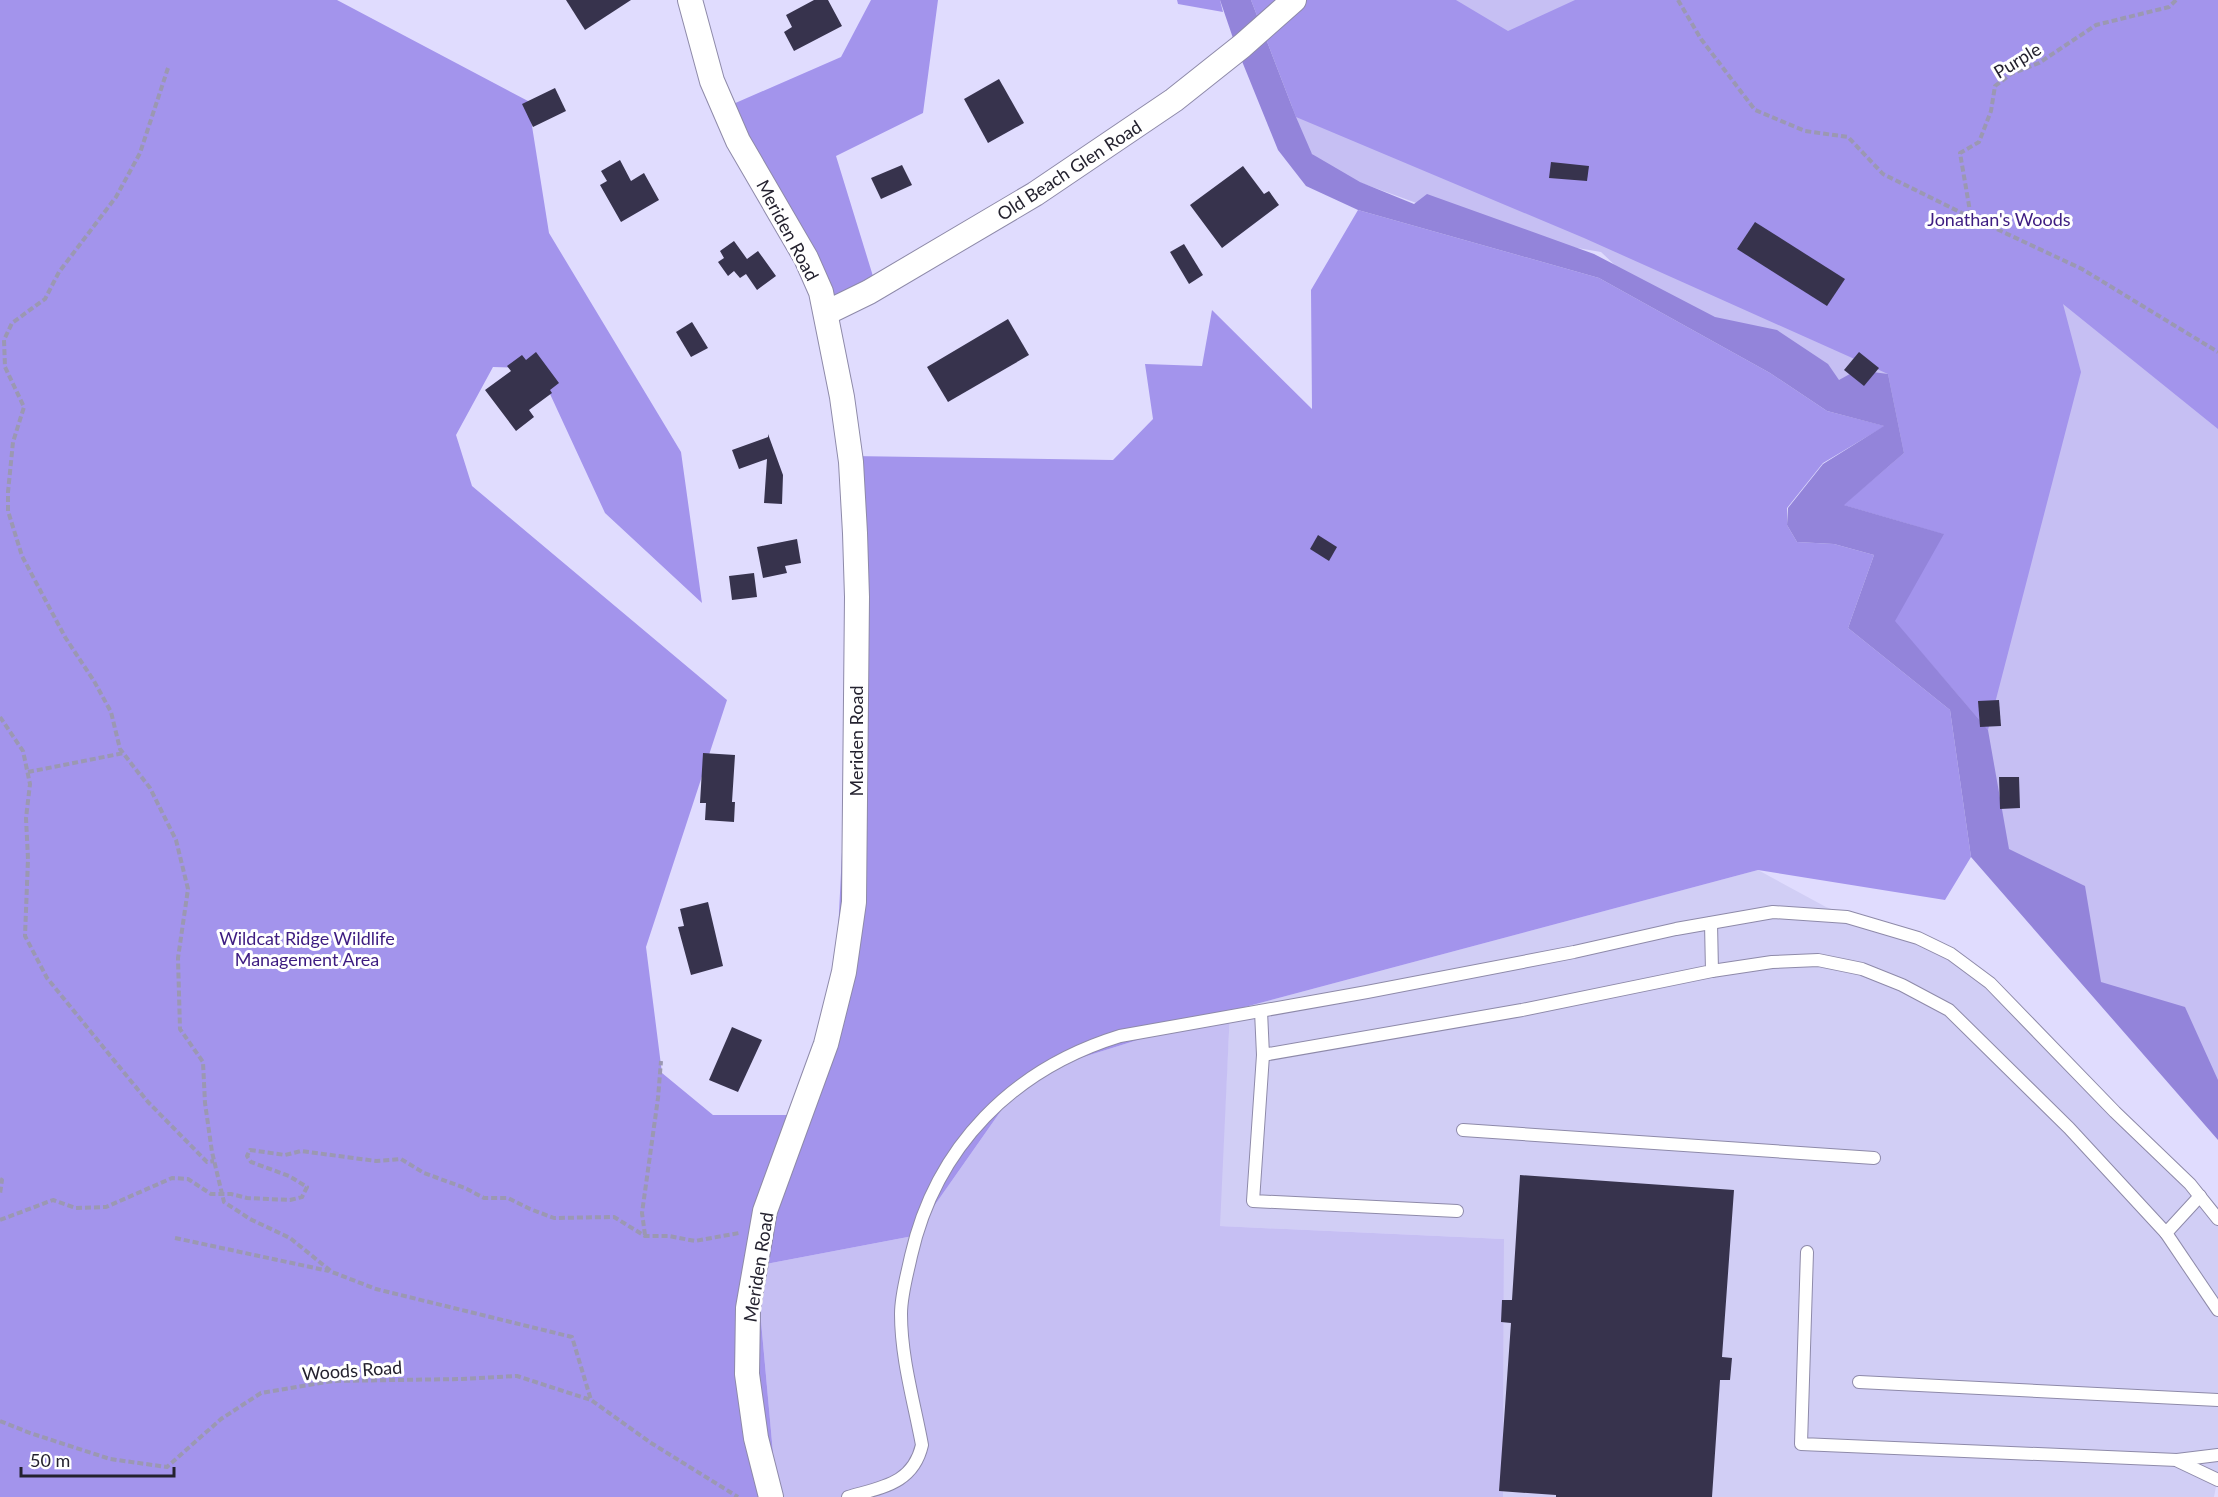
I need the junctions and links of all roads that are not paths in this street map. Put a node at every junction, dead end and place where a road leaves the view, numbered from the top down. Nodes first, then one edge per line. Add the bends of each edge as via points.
1 (690, 0) edge
2 (1292, 1) edge
3 (825, 313) junction
4 (1711, 923) junction
5 (1712, 971) junction
6 (1261, 1011) junction
7 (1263, 1055) junction
8 (1464, 1130) dead end
9 (1874, 1158) dead end
10 (2200, 1196) junction
11 (1457, 1211) dead end
12 (2218, 1219) edge
13 (2166, 1233) junction
14 (1807, 1252) dead end
15 (2218, 1310) edge
16 (1859, 1382) dead end
17 (2218, 1400) edge
18 (2218, 1455) edge
19 (2177, 1460) junction
20 (2218, 1480) edge
21 (771, 1497) edge
22 (848, 1497) edge

1 - 3 street, Meriden Road via 712,81 738,141 806,258 821,292
2 - 3 street, Old Beach Glen Road via 1221,63 1149,118 1035,194 869,292
3 - 21 street, Meriden Road via 851,462 855,533 854,902 844,972 826,1044 765,1211 748,1308 747,1374 756,1438
4 - 5 lane
4 - 6 lane
4 - 10 lane via 1773,912 1847,917 1918,938 1951,954 1990,983
5 - 7 lane via 1522,1010
5 - 13 lane via 1818,960 1862,969 1949,1010 2069,1128
6 - 7 lane
6 - 22 lane via 1093,1044 1033,1076 987,1113 950,1160 927,1203 905,1282 902,1340 922,1445 919,1458 910,1471 892,1484
7 - 11 lane via 1253,1200
8 - 9 lane
10 - 12 lane
10 - 13 lane
13 - 15 lane
14 - 19 lane via 1801,1444
16 - 17 lane
18 - 19 lane
19 - 20 lane

